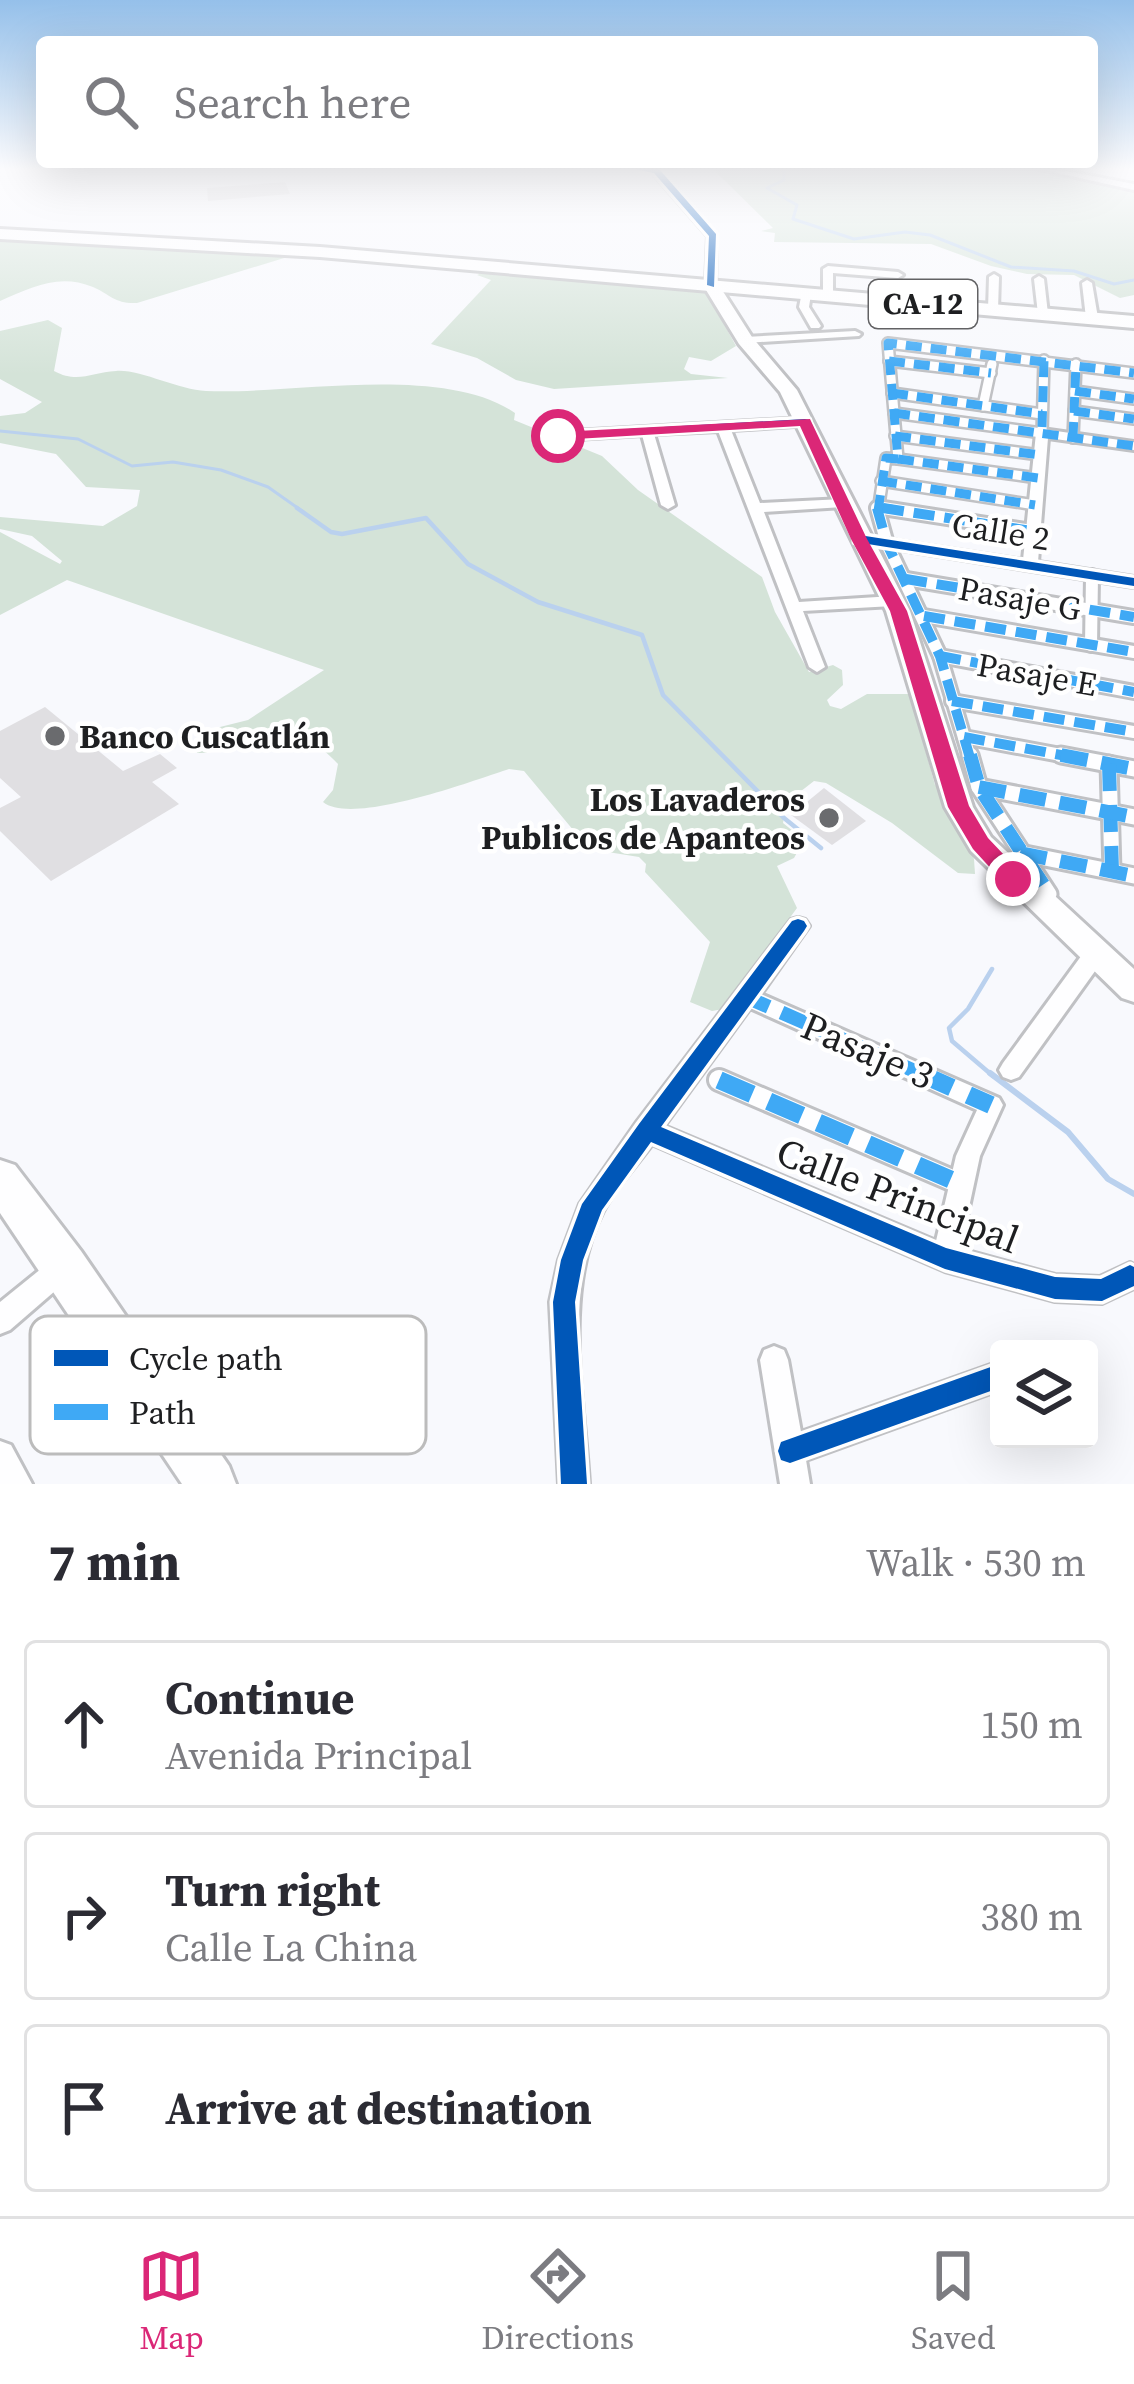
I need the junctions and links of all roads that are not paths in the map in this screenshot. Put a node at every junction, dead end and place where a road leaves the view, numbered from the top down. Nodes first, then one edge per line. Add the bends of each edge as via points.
1 (61, 237) edge
2 (713, 237) edge
3 (898, 274) dead end
4 (994, 277) dead end
5 (1039, 280) dead end
6 (1087, 283) dead end
7 (711, 285) junction
8 (806, 294) junction
9 (828, 296) junction
10 (993, 310) junction
11 (1043, 314) junction
12 (1092, 318) junction
13 (1134, 322) edge
14 (815, 326) dead end
15 (855, 334) dead end
16 (745, 340) junction
17 (992, 356) junction
18 (890, 361) junction
19 (1044, 361) junction
20 (950, 368) junction
21 (1076, 368) junction
22 (991, 373) junction
23 (1134, 376) edge
24 (1075, 391) junction
25 (892, 393) junction
26 (1134, 399) edge
27 (944, 400) junction
28 (983, 406) junction
29 (1074, 410) junction
30 (894, 412) junction
31 (1042, 415) junction
32 (1134, 419) edge
33 (805, 422) junction
34 (723, 426) junction
35 (647, 431) junction
36 (1042, 433) junction
37 (558, 436) dead end
38 (896, 436) junction
39 (1073, 438) junction
40 (1134, 446) edge
41 (1040, 455) junction
42 (898, 459) junction
43 (1038, 478) junction
44 (881, 481) junction
45 (843, 503) junction
46 (668, 505) dead end
47 (1036, 505) junction
48 (877, 507) junction
49 (755, 508) junction
50 (1032, 531) junction
51 (859, 539) junction
52 (887, 544) junction
53 (1030, 565) junction
54 (1092, 576) junction
55 (1134, 582) edge
56 (900, 590) junction
57 (794, 607) junction
58 (1092, 611) junction
59 (924, 616) junction
60 (1134, 617) edge
61 (1091, 645) junction
62 (1134, 652) edge
63 (940, 656) junction
64 (817, 667) dead end
65 (1134, 692) edge
66 (952, 701) junction
67 (1134, 732) edge
68 (964, 737) junction
69 (1109, 764) junction
70 (1134, 769) edge
71 (979, 787) junction
72 (1111, 812) junction
73 (1134, 817) edge
74 (1020, 853) junction
75 (1112, 871) junction
76 (1134, 876) edge
77 (1050, 895) dead end
78 (798, 926) dead end
79 (1095, 954) junction
80 (1134, 989) edge
81 (744, 996) junction
82 (1011, 1070) dead end
83 (719, 1079) dead end
84 (646, 1130) junction
85 (0, 1179) edge
86 (961, 1184) junction
87 (945, 1258) junction
88 (65, 1266) junction
89 (1130, 1276) dead end
90 (98, 1316) edge
91 (0, 1320) edge
92 (774, 1360) dead end
93 (990, 1379) edge
94 (790, 1451) junction
95 (191, 1454) edge
96 (0, 1456) edge
97 (17, 1484) edge
98 (211, 1484) edge
99 (574, 1484) edge
100 (795, 1484) edge

1 - 7 main road, CA-12
2 - 7 street
3 - 9 street via 828,268
4 - 10 street
5 - 11 street
6 - 12 street
7 - 8 main road, CA-12
7 - 16 main road
8 - 9 main road, CA-12
8 - 14 street
9 - 10 main road, CA-12
10 - 11 main road, CA-12
11 - 12 main road, CA-12
12 - 13 main road, CA-12
15 - 16 street
16 - 33 main road
17 - 18 street via 888,343
17 - 19 street
17 - 22 street
18 - 20 street
18 - 25 street
19 - 21 street
19 - 31 street
20 - 22 street
20 - 27 street
21 - 23 street
21 - 24 street
22 - 28 street
24 - 26 street
24 - 29 street
25 - 27 street
25 - 30 street
27 - 28 street
28 - 31 street
29 - 32 street
29 - 39 street
30 - 36 street
30 - 38 street
31 - 36 street
33 - 34 street
33 - 45 main road
34 - 35 street
34 - 49 street
35 - 37 street
35 - 46 street
36 - 39 street
36 - 41 street
38 - 41 street
38 - 42 street
39 - 40 street
41 - 43 street
42 - 43 street
42 - 44 street via 886,458
43 - 47 street
44 - 47 street
44 - 48 street
45 - 49 street
45 - 51 main road
47 - 50 street
48 - 50 street
48 - 52 street
49 - 57 street
50 - 53 street
51 - 52 street, Calle 2
51 - 56 main road
52 - 53 street, Calle 2
52 - 56 street
53 - 54 street, Calle 2
54 - 55 street, Calle 2
54 - 58 street
56 - 57 street
56 - 58 street, Pasaje G
56 - 59 street
56 - 79 main road via 958,807 1002,867
57 - 64 street
58 - 60 street, Pasaje G
58 - 61 street
59 - 61 street
59 - 63 street
61 - 62 street
63 - 65 street, Pasaje E
63 - 66 street
66 - 67 street
66 - 68 street
68 - 69 street
68 - 71 street
69 - 70 street
69 - 72 street
71 - 72 street
71 - 74 street
72 - 73 street
72 - 75 street
74 - 75 street
74 - 77 street
75 - 76 street
78 - 81 street
79 - 80 main road
79 - 82 street
81 - 84 street
81 - 86 street, Pasaje 3 via 992,1105
83 - 86 street
84 - 87 street, Calle Principal
84 - 99 street via 593,1204 566,1282 562,1343
85 - 88 main road
86 - 87 street
87 - 89 street, Calle Principal via 1055,1288 1102,1290
88 - 90 main road
88 - 91 street
92 - 94 street
93 - 94 street
94 - 100 street
95 - 98 main road
96 - 97 street

